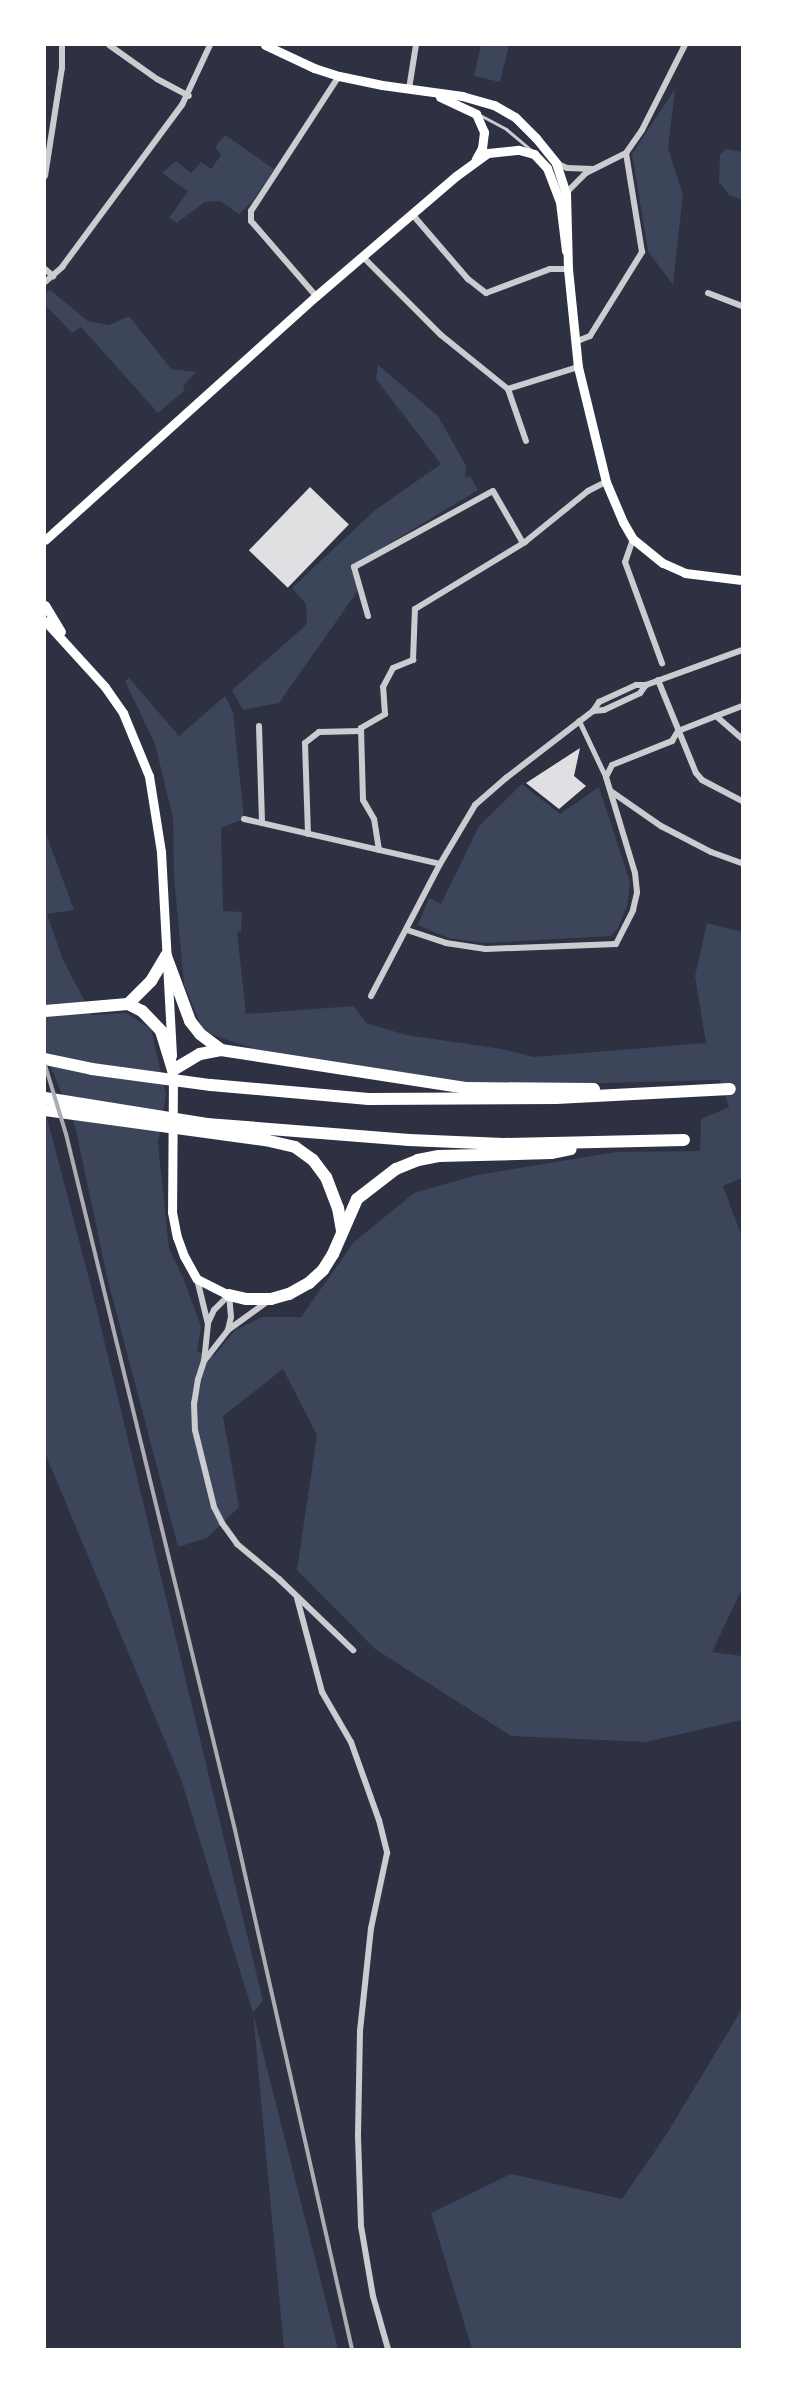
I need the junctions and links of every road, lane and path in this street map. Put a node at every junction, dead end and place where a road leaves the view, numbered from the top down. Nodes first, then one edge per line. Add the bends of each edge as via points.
1 (62, 45) edge
2 (109, 45) edge
3 (210, 45) edge
4 (265, 45) edge
5 (416, 45) edge
6 (685, 45) edge
7 (339, 76) junction
8 (409, 90) junction
9 (433, 93) junction
10 (189, 96) junction
11 (476, 114) junction
12 (626, 153) junction
13 (534, 154) junction
14 (475, 160) junction
15 (556, 163) junction
16 (596, 169) junction
17 (45, 176) edge
18 (566, 193) junction
19 (412, 214) junction
20 (363, 257) junction
21 (567, 257) junction
22 (45, 269) edge
23 (568, 269) junction
24 (53, 276) junction
25 (45, 282) edge
26 (708, 293) dead end
27 (316, 296) junction
28 (742, 306) edge
29 (575, 342) junction
30 (579, 367) junction
31 (508, 389) junction
32 (526, 441) dead end
33 (606, 482) junction
34 (633, 539) junction
35 (45, 540) edge
36 (523, 543) junction
37 (742, 580) edge
38 (45, 605) edge
39 (368, 616) dead end
40 (45, 621) edge
41 (742, 650) edge
42 (80, 658) junction
43 (662, 663) dead end
44 (658, 680) junction
45 (742, 706) edge
46 (716, 716) junction
47 (579, 720) junction
48 (259, 726) dead end
49 (361, 731) junction
50 (678, 731) junction
51 (742, 739) edge
52 (606, 777) junction
53 (611, 791) junction
54 (742, 801) edge
55 (244, 819) dead end
56 (262, 823) junction
57 (309, 834) junction
58 (379, 850) junction
59 (742, 863) edge
60 (440, 864) junction
61 (407, 930) junction
62 (166, 956) junction
63 (371, 996) dead end
64 (128, 1004) junction
65 (45, 1011) edge
66 (221, 1050) junction
67 (45, 1059) edge
68 (173, 1070) junction
69 (730, 1089) dead end
70 (682, 1091) junction
71 (45, 1098) edge
72 (45, 1110) edge
73 (207, 1129) junction
74 (684, 1140) dead end
75 (602, 1143) junction
76 (342, 1231) junction
77 (197, 1279) junction
78 (229, 1295) junction
79 (272, 1299) junction
80 (208, 1324) junction
81 (228, 1330) junction
82 (204, 1361) junction
83 (297, 1598) junction
84 (353, 1650) dead end
85 (388, 2349) edge

1 - 17 street
2 - 10 street
3 - 10 street
4 - 7 main road
5 - 8 street
6 - 12 street via 642,130
7 - 8 main road
7 - 27 street via 251,211 251,221
8 - 9 main road
9 - 11 main road
9 - 15 main road via 494,105 515,117
10 - 24 street
11 - 13 lane via 507,129
11 - 14 main road via 484,132
12 - 16 street
12 - 29 street via 642,252 590,336
13 - 14 main road via 506,149
13 - 21 main road via 554,182
14 - 19 main road
15 - 16 street via 567,168
15 - 18 main road
16 - 18 street via 586,173
18 - 21 main road
19 - 20 main road
19 - 23 street via 468,279 486,293 550,269
20 - 27 main road
20 - 31 street via 441,335
21 - 23 main road
22 - 24 street
23 - 29 main road
24 - 25 street
26 - 28 street
27 - 35 main road
29 - 30 main road
30 - 31 street
30 - 33 main road
31 - 32 street
33 - 34 main road
33 - 36 street via 588,491
34 - 37 main road via 663,563 685,573
34 - 43 street via 625,562
36 - 39 street via 493,490 354,567
36 - 49 street via 415,609 413,660 393,668 383,687 384,714
38 - 42 main road
40 - 42 main road
41 - 44 street
42 - 62 main road via 123,713 149,776 161,852
44 - 47 street via 640,693
44 - 50 street
45 - 46 street
46 - 50 street
46 - 51 street
47 - 52 street
47 - 60 street via 475,805
48 - 56 street
49 - 57 street via 319,732 305,743
49 - 58 street via 363,800 375,819
50 - 52 street via 672,741 612,765
50 - 54 street via 702,780
52 - 53 street
53 - 59 street via 661,826
53 - 61 street via 637,892 633,910 616,944 486,949 446,943
55 - 56 street
56 - 57 street
57 - 58 street
58 - 60 street
60 - 61 street
61 - 63 street
62 - 64 highway via 151,981
62 - 66 highway via 190,1021
62 - 68 main road
64 - 65 highway
64 - 68 highway via 142,1011 161,1031
66 - 68 highway via 200,1054
66 - 70 highway via 467,1088
67 - 70 highway via 92,1069 291,1094 421,1101
68 - 77 main road via 172,1212 184,1256
69 - 70 highway
71 - 73 highway
72 - 73 highway
73 - 75 highway via 503,1144
73 - 76 highway via 295,1147 313,1160 333,1192
74 - 75 highway
75 - 76 highway via 551,1153 418,1160 396,1169 357,1199
76 - 79 highway via 323,1270 309,1283
77 - 78 main road
77 - 80 street
78 - 79 highway
78 - 80 street via 214,1310
78 - 81 street
79 - 81 street
80 - 82 street
81 - 82 street
82 - 83 street via 194,1403 195,1430 214,1507 237,1544
83 - 84 street
83 - 85 street via 322,1692 351,1742 387,1853 371,1928 360,2031 357,2136 361,2226 373,2296

